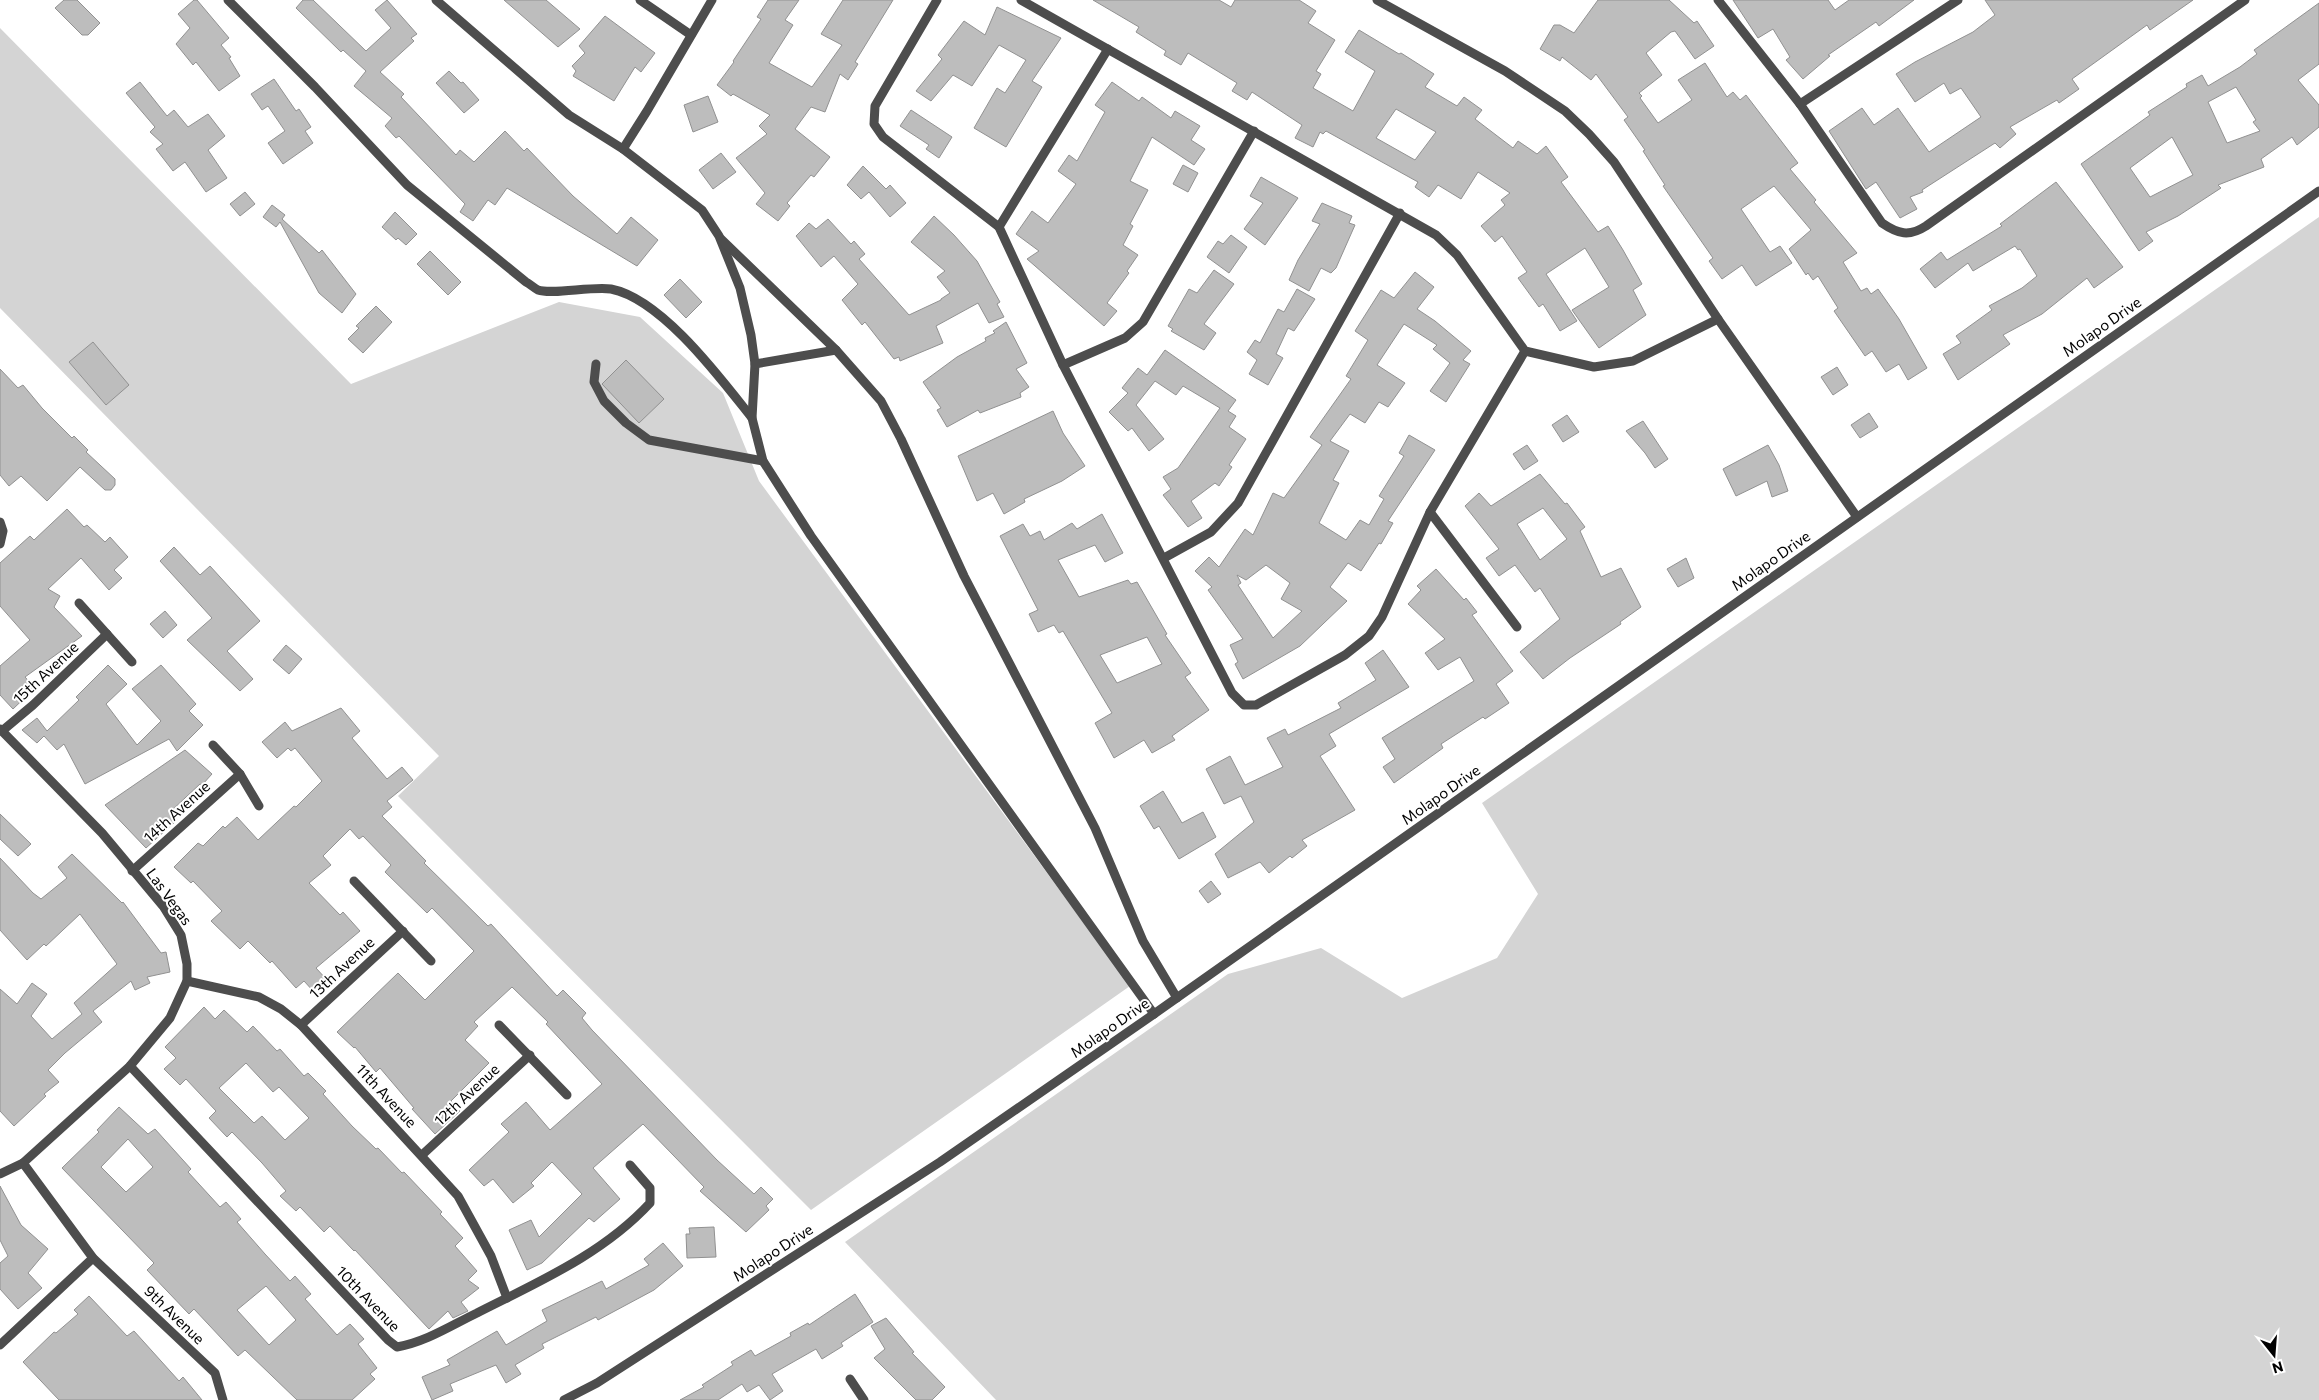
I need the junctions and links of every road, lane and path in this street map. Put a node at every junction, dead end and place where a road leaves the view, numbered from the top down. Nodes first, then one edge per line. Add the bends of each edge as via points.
1 (228, 0) edge
2 (436, 0) edge
3 (640, 0) edge
4 (712, 0) edge
5 (937, 0) edge
6 (1021, 0) edge
7 (1377, 0) edge
8 (1718, 0) edge
9 (1958, 0) edge
10 (2245, 0) edge
11 (1394, 4) edge
12 (691, 35) junction
13 (1108, 49) junction
14 (1800, 104) junction
15 (1254, 131) junction
16 (623, 149) junction
17 (2319, 191) edge
18 (1400, 213) junction
19 (999, 227) junction
20 (719, 236) junction
21 (1718, 319) junction
22 (836, 350) junction
23 (1525, 351) junction
24 (596, 364) dead end
25 (755, 364) junction
26 (1063, 364) junction
27 (752, 418) junction
28 (763, 460) junction
29 (1430, 512) junction
30 (1857, 517) junction
31 (0, 522) edge
32 (0, 544) edge
33 (1164, 558) junction
34 (79, 603) dead end
35 (1518, 627) dead end
36 (108, 634) junction
37 (132, 662) dead end
38 (1, 730) edge
39 (213, 745) dead end
40 (240, 774) junction
41 (258, 806) dead end
42 (132, 871) junction
43 (354, 881) dead end
44 (402, 931) junction
45 (431, 961) dead end
46 (187, 981) junction
47 (1177, 998) junction
48 (1154, 1014) junction
49 (301, 1025) junction
50 (499, 1025) dead end
51 (530, 1055) junction
52 (130, 1066) junction
53 (567, 1095) dead end
54 (422, 1155) junction
55 (24, 1163) junction
56 (630, 1165) dead end
57 (0, 1174) edge
58 (93, 1258) junction
59 (507, 1298) junction
60 (0, 1345) edge
61 (850, 1379) dead end
62 (223, 1400) edge
63 (564, 1400) edge
64 (864, 1400) edge

1 - 27 street via 407,185 526,282 539,290 610,289 630,296 656,313 701,353
2 - 16 street via 569,115
3 - 12 street
4 - 12 street
5 - 19 street via 875,106 874,124 883,137
6 - 13 street
7 - 11 street
8 - 14 street
9 - 14 street
10 - 14 street via 1926,226 1907,234 1882,223
11 - 21 street via 1505,71 1565,112 1614,162
12 - 16 street
13 - 15 street
13 - 19 street
15 - 18 street
15 - 26 street via 1143,322 1126,338
16 - 20 street via 702,210
17 - 30 street, Molapo Drive
18 - 23 street via 1436,235 1457,255
18 - 33 street via 1238,503 1211,532
19 - 26 street
20 - 22 street
20 - 25 street via 740,288
21 - 23 street via 1633,361 1594,367
21 - 30 street
22 - 25 street
22 - 47 street via 881,401 897,431 964,576 1095,828 1143,941
23 - 29 street
24 - 28 street via 594,382 604,401 649,440
25 - 27 street
26 - 33 street
27 - 28 street
28 - 48 street via 811,536
29 - 33 street via 1382,616 1368,636 1345,654 1256,705 1244,704 1232,693
29 - 35 street
30 - 47 street, Molapo Drive
31 - 32 street via 3,531
34 - 36 street
36 - 37 street
36 - 38 street, 15th Avenue via 33,705
38 - 42 street, Las Vegas via 102,834
39 - 40 street
40 - 41 street
40 - 42 street, 14th Avenue
42 - 46 street, Las Vegas via 162,906 181,936
43 - 44 street
44 - 45 street
44 - 49 street, 13th Avenue
46 - 49 street, 11th Avenue via 259,997
46 - 52 street, Las Vegas via 170,1018
47 - 48 street, Molapo Drive
48 - 63 street, Molapo Drive via 940,1162 605,1378
49 - 54 street, 11th Avenue
50 - 51 street
51 - 53 street
51 - 54 street, 12th Avenue
52 - 55 street, Las Vegas
52 - 59 street, 10th Avenue via 397,1346 425,1339
54 - 59 street, 11th Avenue via 458,1196 472,1219
55 - 57 street, Las Vegas
55 - 58 street, 9th Avenue
56 - 59 street, 10th Avenue via 650,1188 651,1197 646,1208 587,1254
58 - 60 street
58 - 62 street, 9th Avenue via 215,1373
61 - 64 street

